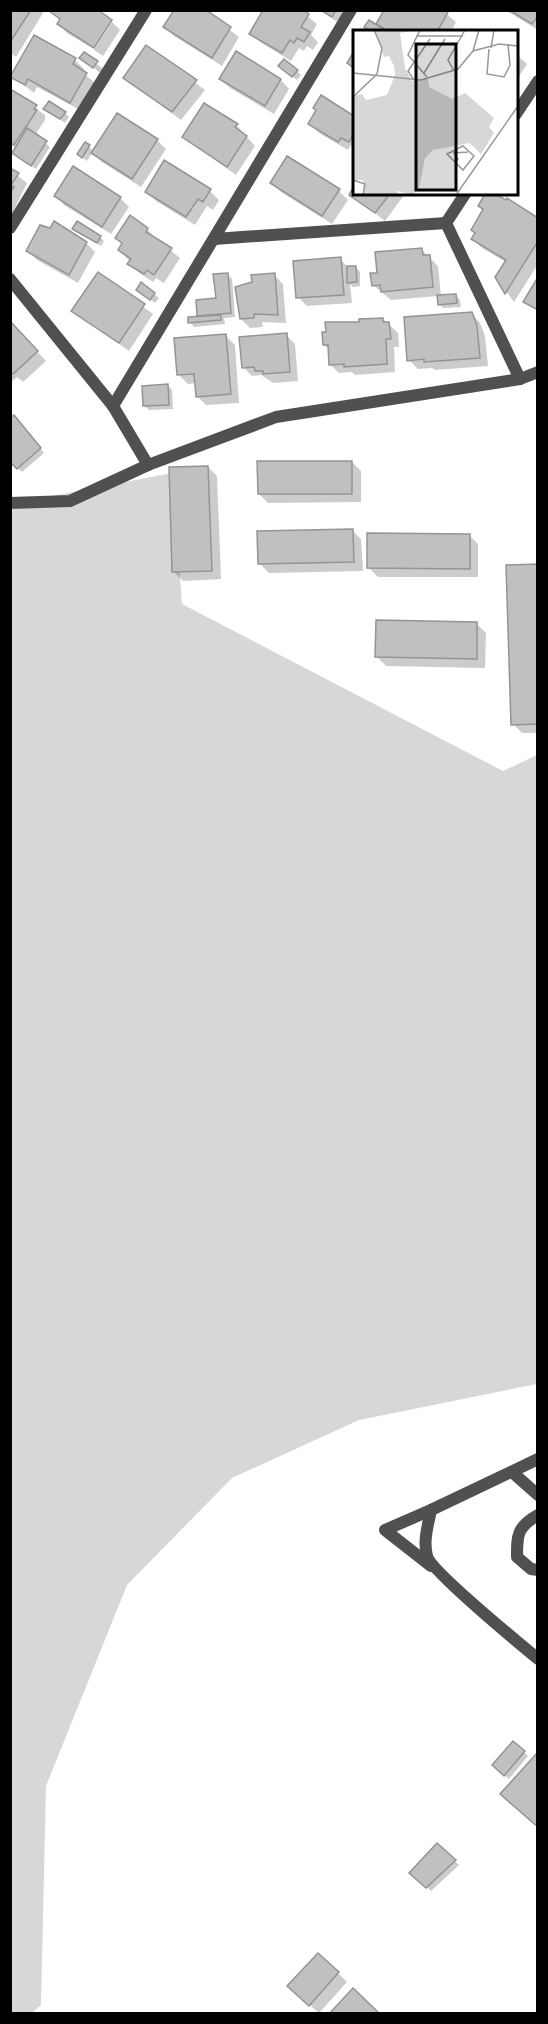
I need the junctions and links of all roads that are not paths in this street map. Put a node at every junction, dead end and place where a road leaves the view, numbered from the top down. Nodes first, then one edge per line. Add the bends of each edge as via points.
1 (146, 10) edge
2 (351, 10) edge
3 (537, 81) edge
4 (518, 111) edge
5 (464, 195) edge
6 (446, 223) junction
7 (10, 228) edge
8 (214, 239) junction
9 (10, 279) edge
10 (537, 372) edge
11 (520, 379) junction
12 (113, 406) junction
13 (148, 465) junction
14 (10, 503) edge
15 (537, 1459) edge
16 (512, 1472) junction
17 (537, 1495) edge
18 (431, 1510) junction
19 (537, 1515) edge
20 (537, 1570) edge
21 (441, 1574) junction
22 (536, 1657) edge

1 - 7 street
2 - 8 street
3 - 4 street
5 - 6 street
6 - 8 street
6 - 11 street
8 - 12 street
9 - 12 street
10 - 11 street
11 - 13 street via 276,417
12 - 13 street
13 - 14 street via 70,501
15 - 16 street
16 - 17 street
16 - 18 street
18 - 21 street via 427,1557
18 - 21 street via 385,1530
19 - 20 street via 517,1536 518,1557
21 - 22 street

